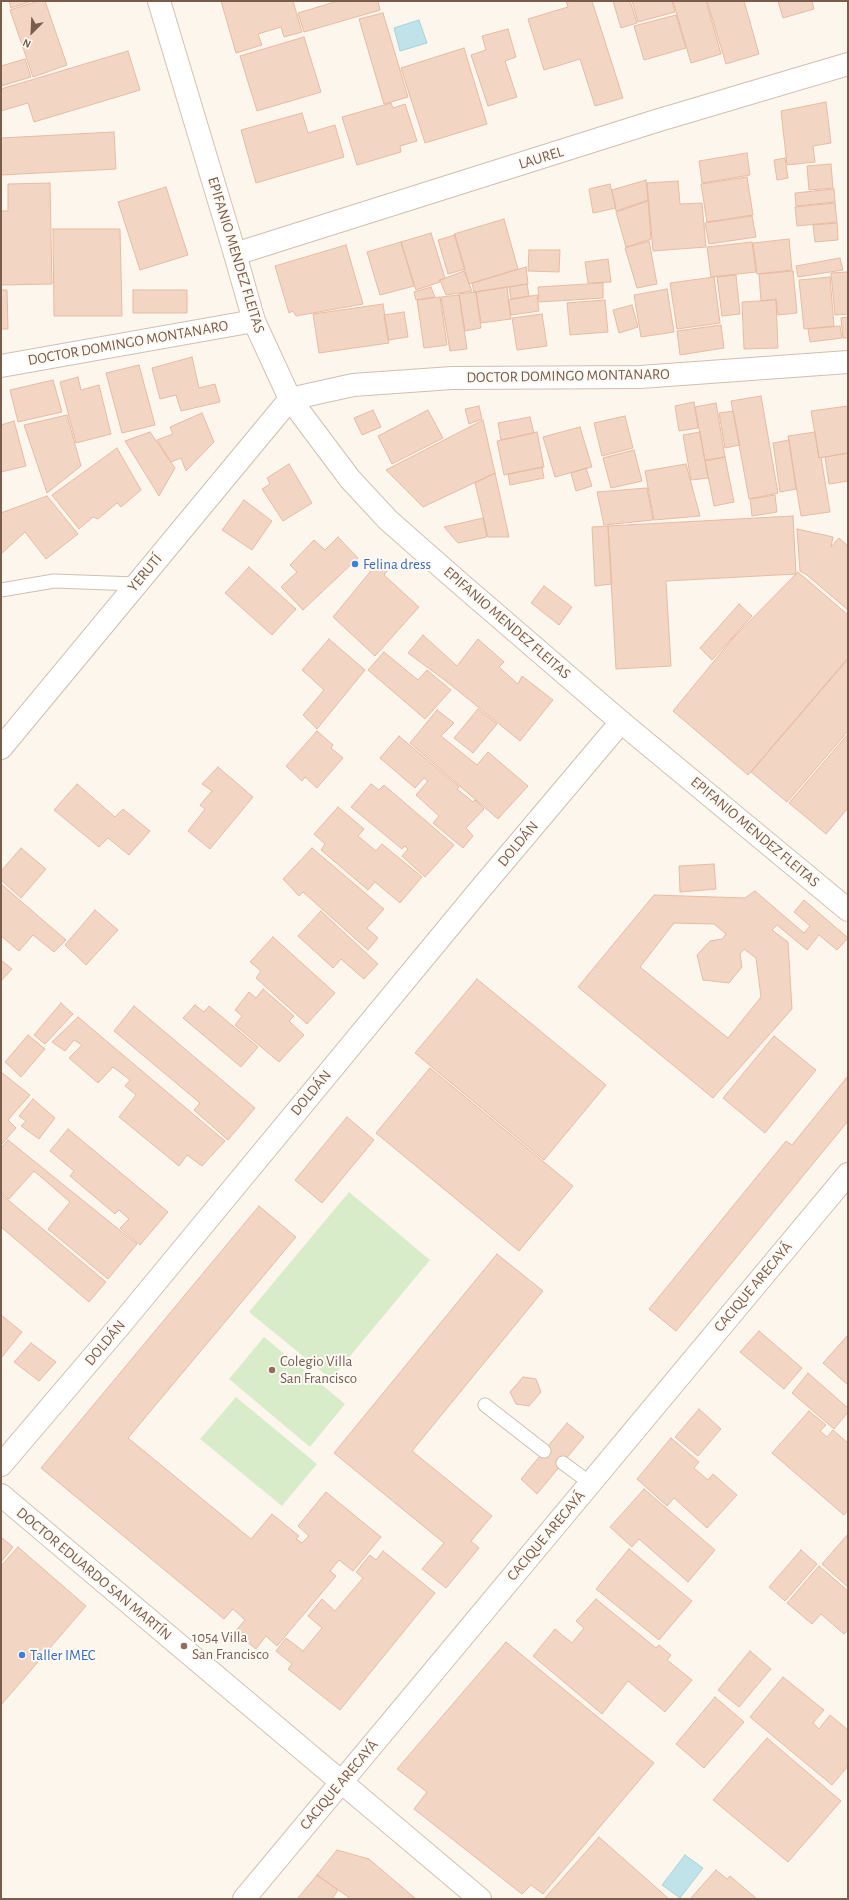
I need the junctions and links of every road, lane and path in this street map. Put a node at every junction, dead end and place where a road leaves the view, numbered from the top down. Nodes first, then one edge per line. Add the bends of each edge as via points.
1 (159, 1) edge
2 (848, 64) edge
3 (236, 254) junction
4 (254, 321) junction
5 (848, 362) edge
6 (1, 366) edge
7 (290, 399) junction
8 (136, 584) junction
9 (1, 590) edge
10 (621, 722) junction
11 (1, 748) edge
12 (848, 910) edge
13 (848, 1174) edge
14 (485, 1406) dead end
15 (544, 1451) dead end
16 (563, 1463) dead end
17 (1, 1465) edge
18 (590, 1483) junction
19 (1, 1495) edge
20 (341, 1783) junction
21 (244, 1899) edge
22 (480, 1899) edge

1 - 3 street, EPIFANIO MENDEZ FLEITAS
2 - 3 street, LAUREL via 656,121
3 - 4 street, EPIFANIO MENDEZ FLEITAS
4 - 6 street, DOCTOR DOMINGO MONTANARO
4 - 7 street, EPIFANIO MENDEZ FLEITAS
5 - 7 street, DOCTOR DOMINGO MONTANARO via 640,377 452,378 353,385
7 - 8 street, YERUTÍ
7 - 10 street, EPIFANIO MENDEZ FLEITAS via 350,479 388,520
8 - 9 lane via 54,581
8 - 11 street, YERUTÍ
10 - 12 street, EPIFANIO MENDEZ FLEITAS
10 - 17 street, DOLDÁN
13 - 18 street, CACIQUE ARECAYÁ
14 - 15 lane
16 - 18 lane
18 - 20 street, CACIQUE ARECAYÁ
19 - 20 street, DOCTOR EDUARDO SAN MARTÍN
20 - 21 street, CACIQUE ARECAYÁ
20 - 22 street, DOCTOR EDUARDO SAN MARTÍN

